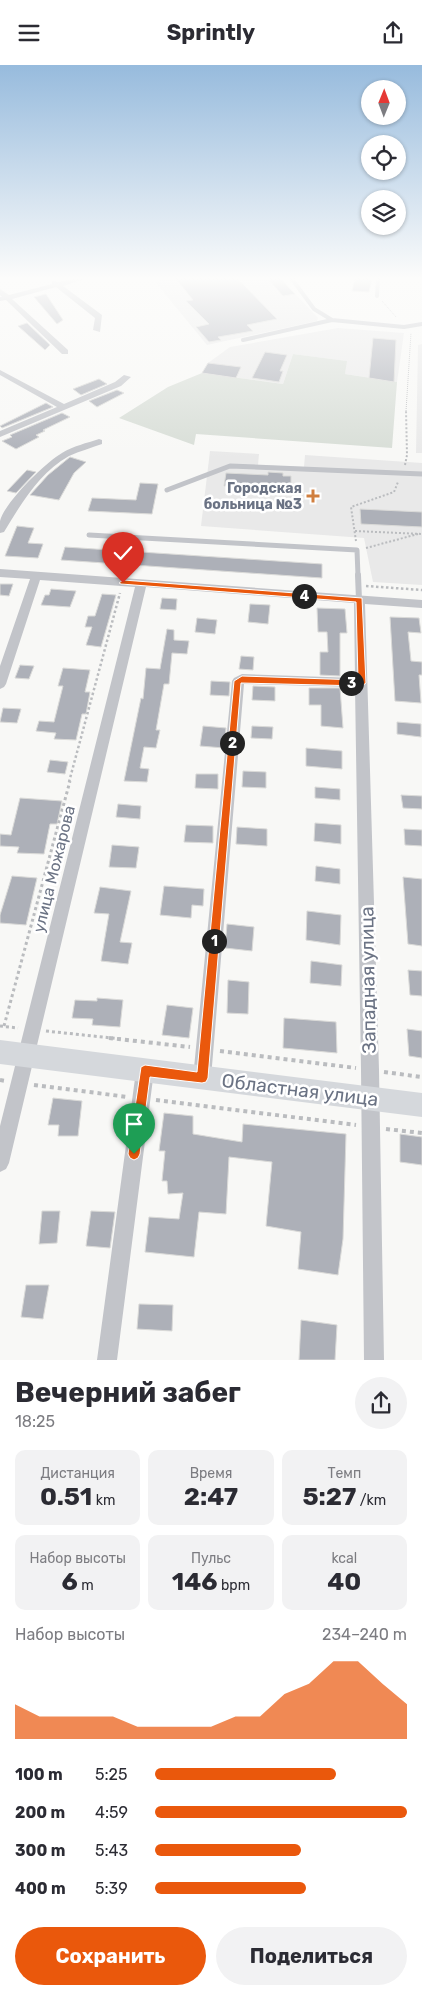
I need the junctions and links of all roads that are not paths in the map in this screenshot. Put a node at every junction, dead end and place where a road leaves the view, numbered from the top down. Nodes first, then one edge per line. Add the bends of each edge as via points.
1 (51, 339) edge
2 (65, 352) dead end
3 (0, 372) edge
4 (127, 377) dead end
5 (62, 406) junction
6 (0, 433) edge
7 (99, 442) dead end
8 (422, 475) edge
9 (167, 490) dead end
10 (0, 530) edge
11 (89, 535) dead end
12 (0, 573) edge
13 (36, 576) junction
14 (141, 584) junction
15 (359, 600) junction
16 (422, 604) edge
17 (362, 683) junction
18 (0, 684) edge
19 (0, 1052) edge
20 (27, 1055) junction
21 (145, 1071) junction
22 (202, 1078) junction
23 (370, 1098) junction
24 (422, 1105) edge
25 (0, 1163) edge
26 (107, 1360) edge
27 (374, 1360) edge

1 - 2 street
3 - 5 street
4 - 5 street via 118,384
5 - 6 street
7 - 10 street via 56,460 22,497
8 - 9 lane via 230,466
11 - 15 lane via 357,550
12 - 13 street
13 - 14 street
13 - 18 street
14 - 15 street
14 - 20 street, улица Можарова
15 - 16 street
15 - 17 street, Западная улица
17 - 22 street via 238,681
17 - 23 street, Западная улица
19 - 20 main road, Областная улица
20 - 21 main road, Областная улица
20 - 25 street, улица Можарова
21 - 22 main road, Областная улица
21 - 26 street
22 - 23 main road, Областная улица
23 - 24 main road, Областная улица
23 - 27 street, Западная улица

